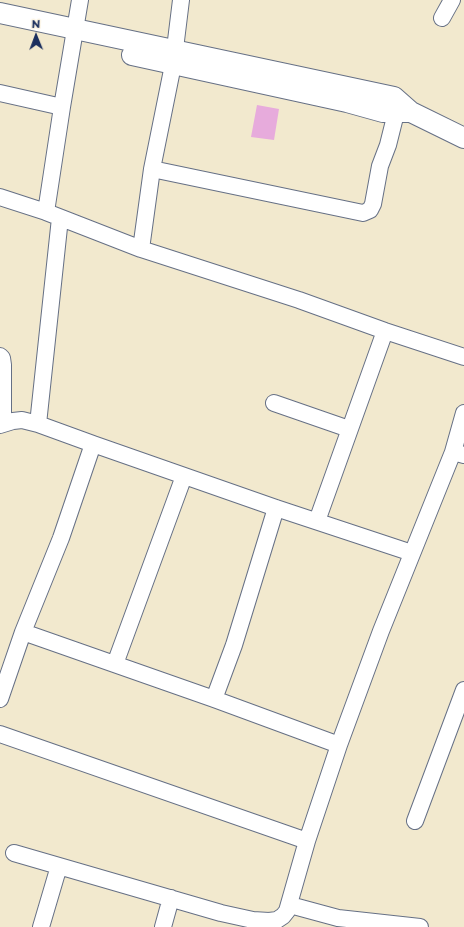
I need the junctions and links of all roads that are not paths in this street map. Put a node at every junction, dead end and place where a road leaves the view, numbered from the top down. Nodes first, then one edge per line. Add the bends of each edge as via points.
1 (80, 0) edge
2 (181, 0) edge
3 (452, 0) edge
4 (0, 13) edge
5 (442, 18) dead end
6 (0, 25) edge
7 (75, 35) junction
8 (174, 58) junction
9 (0, 92) edge
10 (62, 107) junction
11 (403, 112) junction
12 (464, 138) edge
13 (152, 169) junction
14 (4, 203) edge
15 (53, 215) junction
16 (141, 248) junction
17 (385, 331) junction
18 (0, 356) edge
19 (464, 357) edge
20 (274, 403) dead end
21 (464, 413) edge
22 (1, 424) edge
23 (38, 424) junction
24 (349, 429) junction
25 (93, 444) junction
26 (459, 453) edge
27 (184, 476) junction
28 (276, 508) junction
29 (317, 521) junction
30 (412, 553) junction
31 (24, 632) junction
32 (115, 664) junction
33 (464, 690) edge
34 (214, 698) junction
35 (0, 699) edge
36 (0, 734) edge
37 (339, 745) junction
38 (415, 820) dead end
39 (307, 841) junction
40 (14, 853) dead end
41 (59, 866) junction
42 (171, 898) junction
43 (290, 905) junction
44 (354, 923) edge
45 (41, 927) edge
46 (163, 927) edge
47 (420, 927) edge

1 - 7 street
2 - 8 street
3 - 5 street
4 - 7 street
6 - 7 street
7 - 8 street
7 - 10 street
8 - 11 street via 394,97
8 - 13 street
9 - 10 street
10 - 15 street
11 - 12 street
11 - 13 street via 380,166 373,204 370,210 363,213
13 - 16 street
14 - 15 street
15 - 16 street
15 - 23 street
16 - 17 street
17 - 19 street
17 - 24 street
18 - 22 street via 3,365
20 - 24 street
21 - 26 street
22 - 23 street via 22,420
23 - 25 street
24 - 29 street
25 - 27 street
25 - 31 street via 61,538
26 - 30 street
27 - 28 street
27 - 32 street
28 - 29 street
28 - 34 street via 234,646
29 - 30 street
30 - 37 street
31 - 32 street
31 - 35 street
32 - 34 street
33 - 38 street
34 - 37 street
36 - 39 street
37 - 39 street
39 - 43 street
40 - 41 street
41 - 42 street
41 - 45 street
42 - 43 street via 221,913 269,922 284,916
42 - 46 street
43 - 44 street
44 - 47 street

